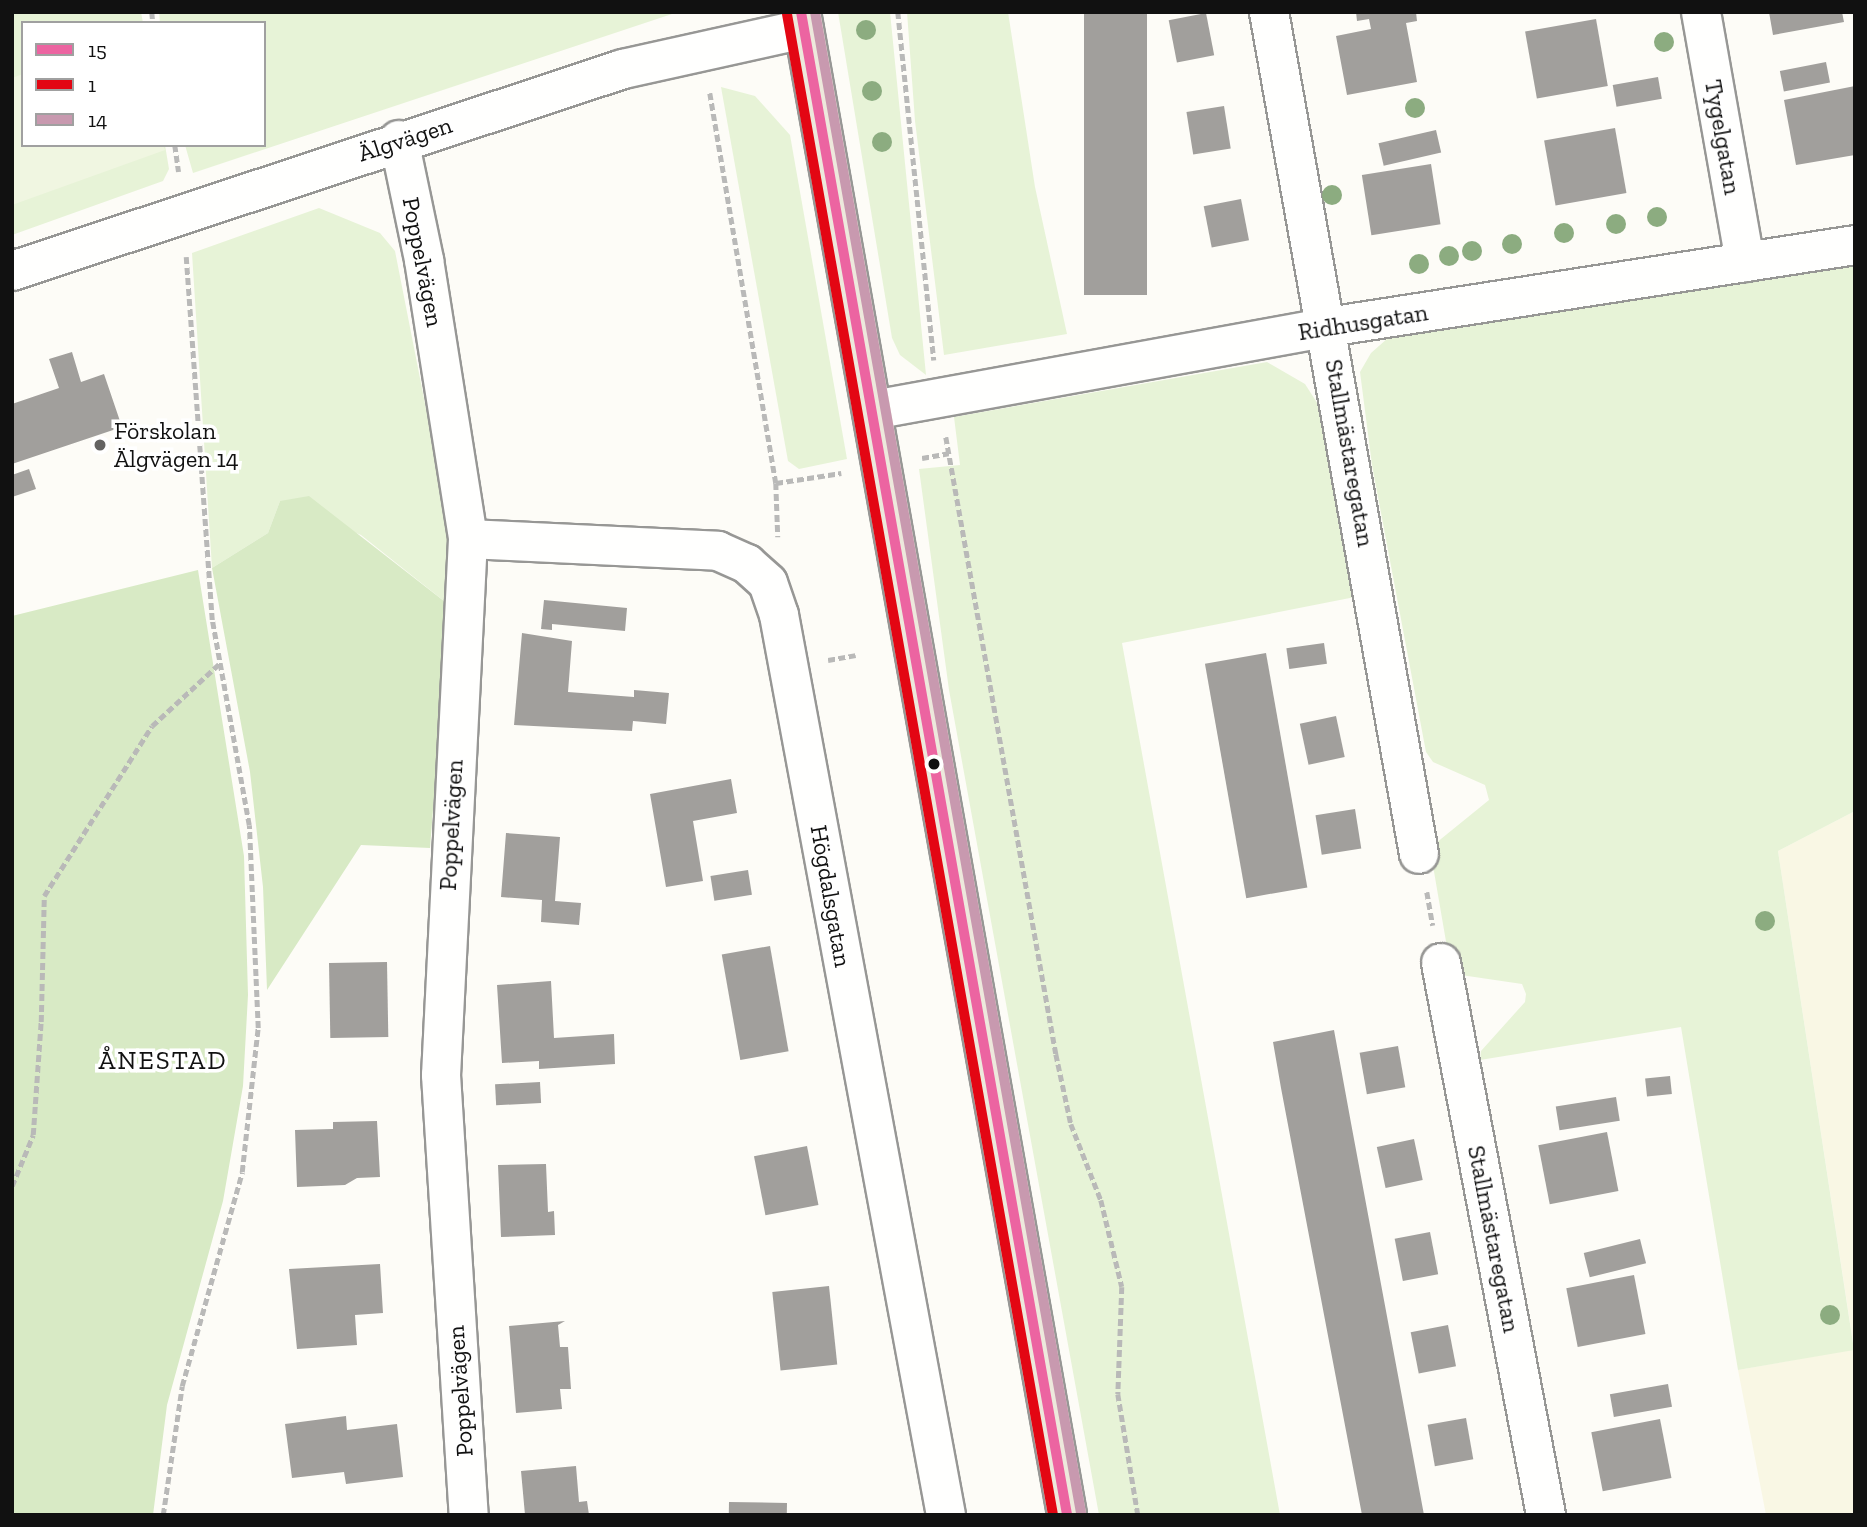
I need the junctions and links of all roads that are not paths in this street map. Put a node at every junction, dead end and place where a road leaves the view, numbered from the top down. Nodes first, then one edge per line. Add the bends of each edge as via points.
1 (1269, 12) edge
2 (1701, 12) edge
3 (803, 21) edge
4 (399, 140) junction
5 (1855, 246) edge
6 (1745, 262) junction
7 (12, 271) edge
8 (1328, 327) junction
9 (873, 410) junction
10 (468, 539) junction
11 (1419, 854) road end
12 (1441, 963) road end
13 (469, 1515) edge
14 (946, 1515) edge
15 (1068, 1515) edge
16 (1546, 1515) edge

1 - 8 street, Stallmästaregatan
2 - 6 street, Tygelgatan
3 - 4 street, Älgvägen
3 - 9 main road
4 - 7 street, Älgvägen
4 - 10 street, Poppelvägen via 424,260
5 - 6 street, Ridhusgatan
6 - 8 street, Ridhusgatan
8 - 9 street, Ridhusgatan
8 - 11 street, Stallmästaregatan
9 - 15 main road
10 - 13 street, Poppelvägen via 441,1075
10 - 14 street, Högdalsgatan via 718,551 747,564 768,583 779,614
12 - 16 street, Stallmästaregatan

